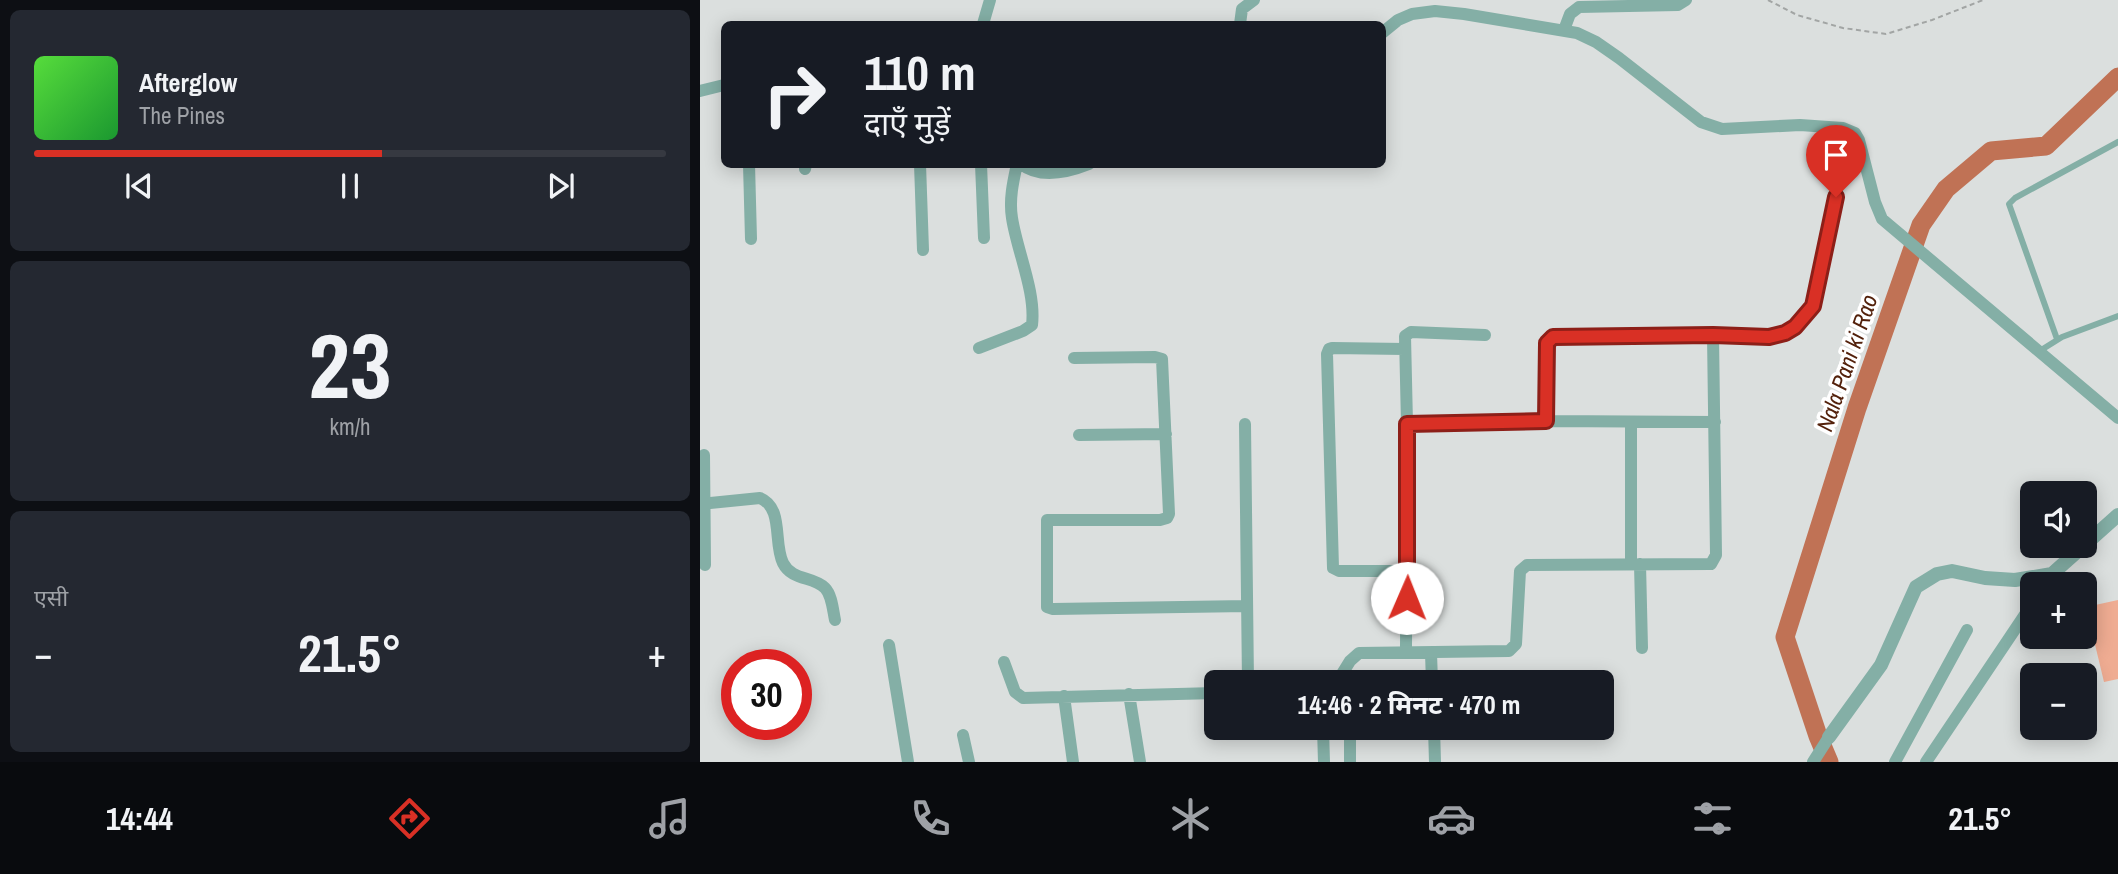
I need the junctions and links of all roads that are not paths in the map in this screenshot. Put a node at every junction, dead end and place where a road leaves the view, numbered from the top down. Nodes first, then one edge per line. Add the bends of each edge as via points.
1 (989, 0) edge
2 (1254, 0) edge
3 (1686, 0) edge
4 (1647, 3) edge
5 (1587, 4) edge
6 (984, 21) edge
7 (1241, 21) edge
8 (1386, 30) edge
9 (1564, 30) junction
10 (721, 86) edge
11 (700, 91) edge
12 (2118, 142) edge
13 (749, 168) edge
14 (920, 168) edge
15 (981, 168) edge
16 (1018, 168) edge
17 (1027, 168) edge
18 (1071, 168) edge
19 (1841, 171) dead end
20 (984, 238) dead end
21 (751, 239) dead end
22 (923, 250) dead end
23 (2118, 316) edge
24 (1485, 335) dead end
25 (1713, 335) junction
26 (2057, 339) junction
27 (979, 348) dead end
28 (1405, 349) junction
29 (2038, 352) junction
30 (1074, 358) dead end
31 (2118, 418) edge
32 (1546, 421) junction
33 (1632, 422) junction
34 (1715, 422) junction
35 (1245, 424) dead end
36 (1407, 424) junction
37 (1166, 434) junction
38 (1079, 435) dead end
39 (704, 455) dead end
40 (702, 504) edge
41 (2118, 515) edge
42 (1636, 564) junction
43 (705, 565) dead end
44 (1407, 571) junction
45 (2056, 572) edge
46 (2020, 580) edge
47 (1247, 606) junction
48 (835, 620) dead end
49 (2020, 622) edge
50 (1967, 630) dead end
51 (889, 645) dead end
52 (1642, 648) dead end
53 (1406, 652) junction
54 (1432, 653) junction
55 (1004, 662) dead end
56 (1248, 670) edge
57 (1344, 670) edge
58 (1432, 670) edge
59 (1204, 693) edge
60 (1129, 694) junction
61 (1064, 696) junction
62 (963, 735) dead end
63 (1829, 737) joint
64 (1323, 740) edge
65 (1350, 740) edge
66 (1434, 740) edge
67 (1813, 761) edge
68 (908, 762) edge
69 (969, 762) edge
70 (1073, 762) edge
71 (1140, 762) edge
72 (1324, 762) edge
73 (1350, 762) edge
74 (1435, 762) edge
75 (1895, 762) edge
76 (1926, 762) edge

1 - 6 street
2 - 7 street via 1242,9
3 - 4 street via 1678,5
4 - 5 street
5 - 9 street via 1573,11
8 - 9 street via 1412,14 1435,11
9 - 29 street via 1596,42 1713,127 1800,125 1850,130 1859,140 1878,212 1892,229
10 - 11 street
12 - 26 lane via 2009,204
13 - 21 street
14 - 22 street
15 - 20 street
16 - 27 street via 1012,220 1032,325
17 - 18 street via 1049,173
19 - 25 street via 1814,300 1804,319 1778,336
23 - 26 lane
24 - 28 street via 1410,332 1405,336
25 - 32 street via 1553,337 1547,343
25 - 34 street
26 - 29 lane
28 - 36 street
28 - 44 street via 1329,348 1327,354 1333,568
29 - 31 street
30 - 37 street via 1159,357 1164,363
32 - 33 street
32 - 36 street
33 - 34 street
33 - 42 street
34 - 42 street via 1715,560 1707,565
35 - 47 street
36 - 44 street
37 - 38 street
37 - 47 street via 1167,518 1047,520 1047,607
39 - 40 street
40 - 43 street
40 - 48 street via 760,498 767,502 774,511 782,561 792,574 824,586
41 - 45 street
42 - 52 street
42 - 54 street via 1527,565 1520,571 1514,648 1505,653
44 - 53 street
46 - 63 street via 1952,571 1916,587 1871,682
47 - 56 street
49 - 76 street
50 - 75 street
51 - 68 street
53 - 54 street
53 - 57 street via 1359,653
54 - 58 street
55 - 61 street via 1019,696
59 - 60 street
60 - 61 street
60 - 71 street
61 - 70 street
62 - 69 street
63 - 67 street
64 - 72 street
65 - 73 street
66 - 74 street

